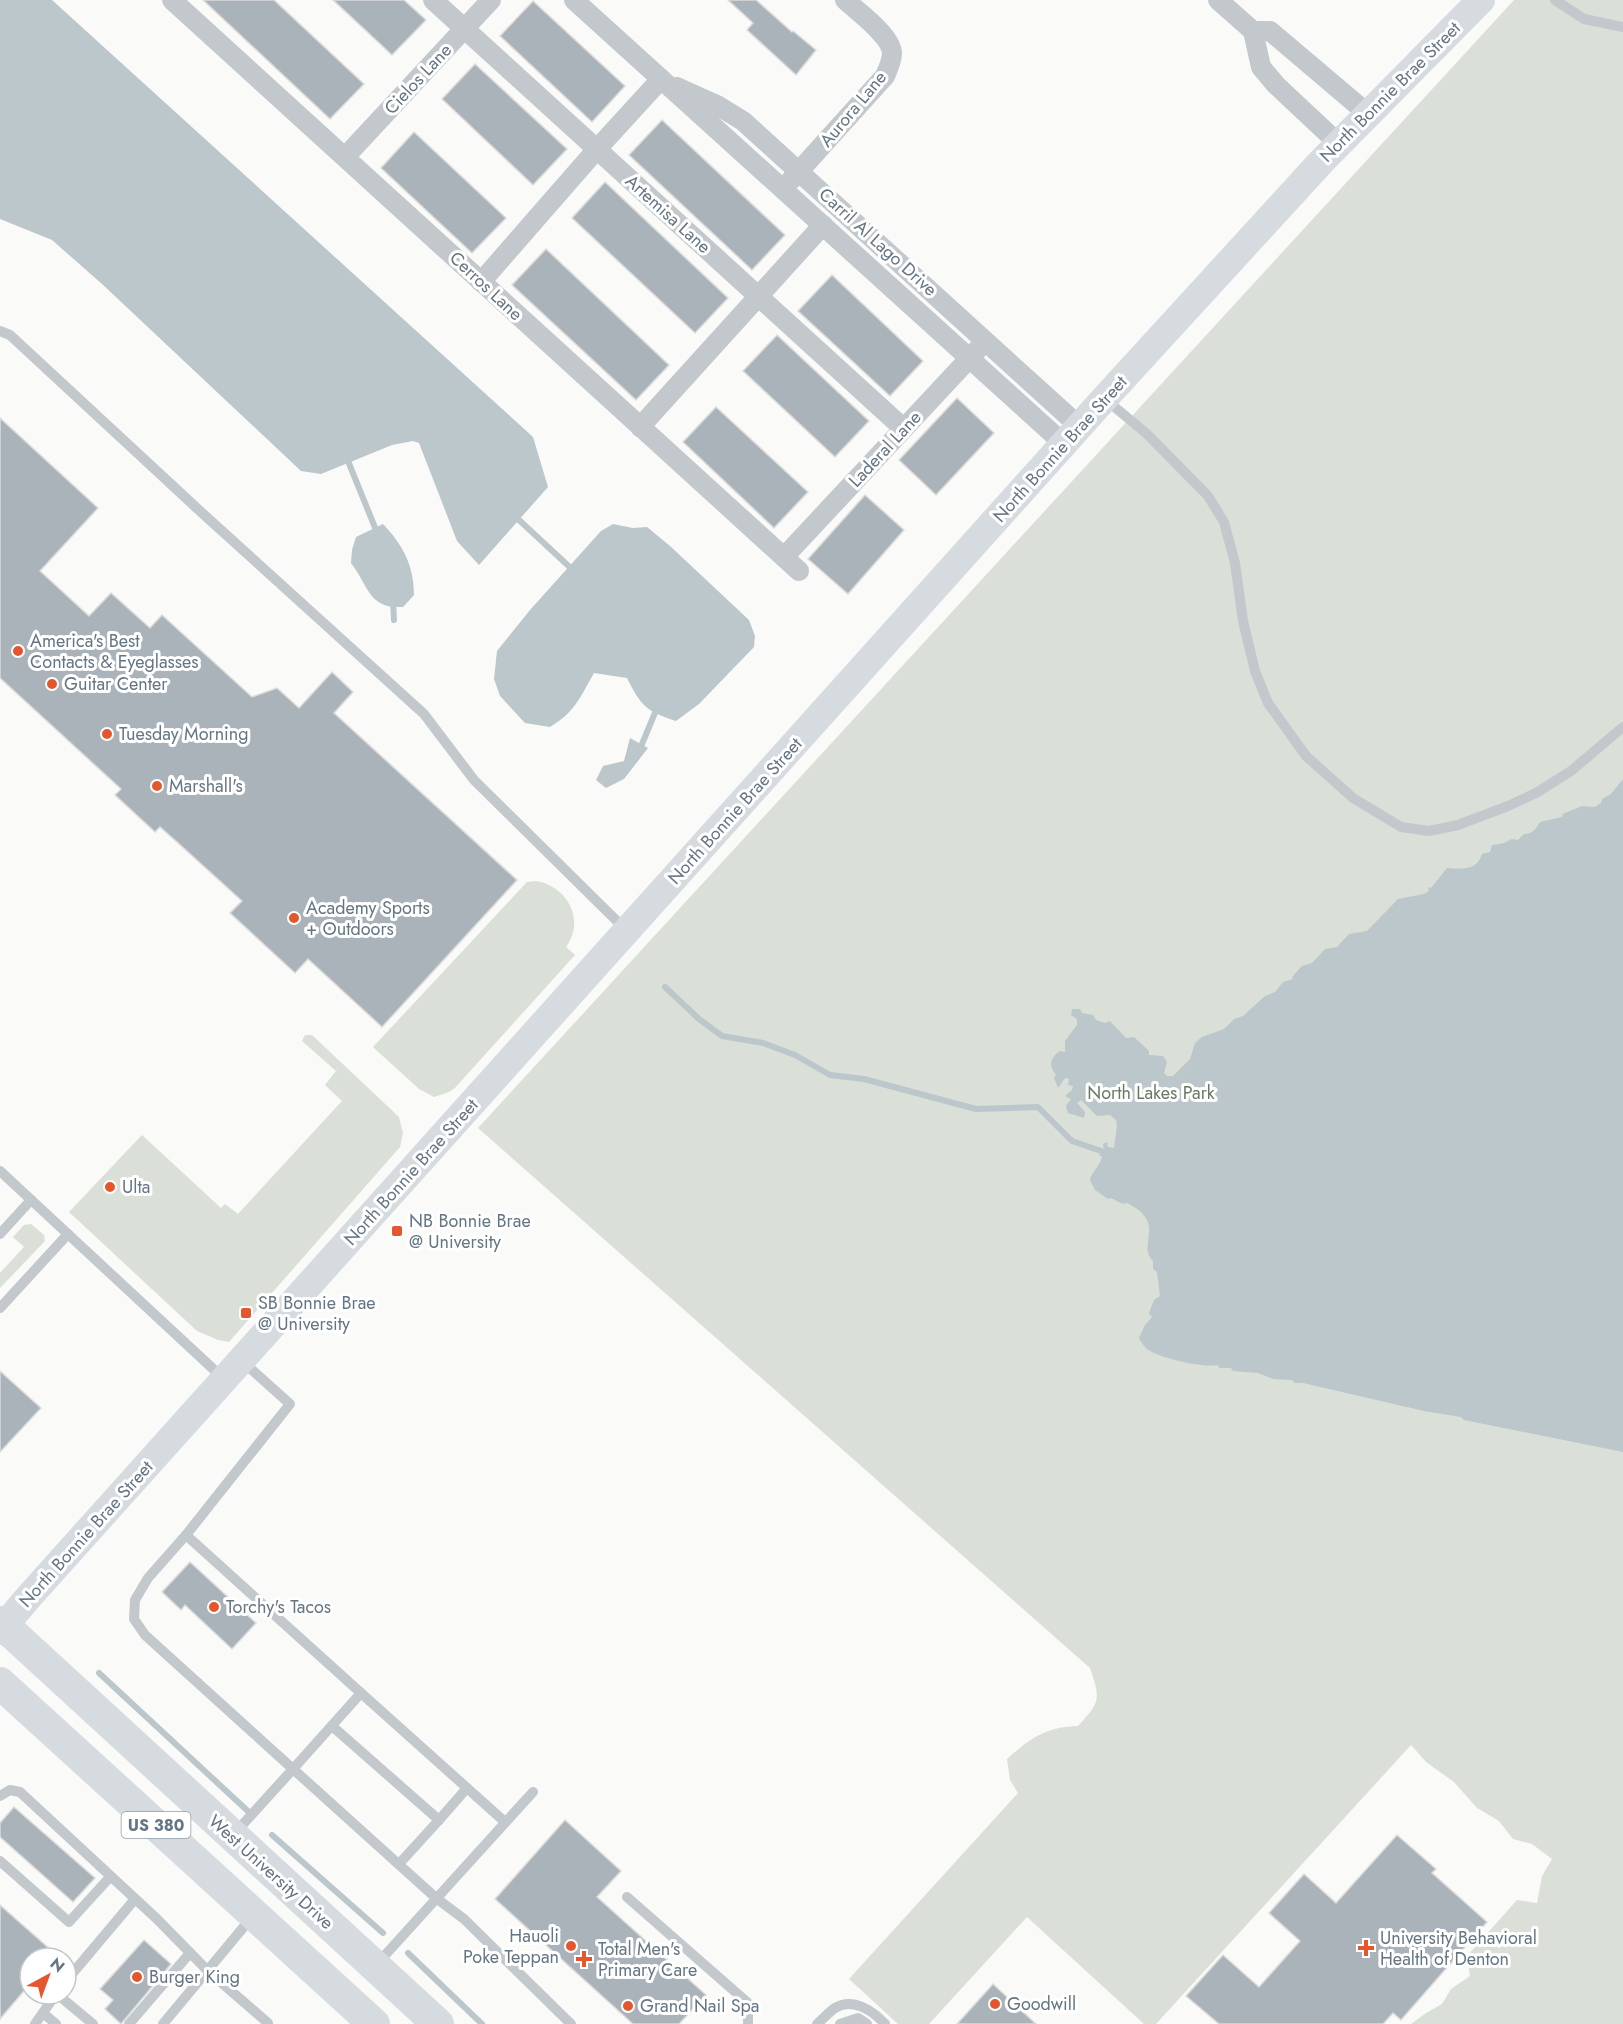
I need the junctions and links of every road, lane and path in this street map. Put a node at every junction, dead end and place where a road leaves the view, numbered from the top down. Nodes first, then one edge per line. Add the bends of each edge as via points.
1 (433, 0) edge
2 (491, 0) edge
3 (573, 0) edge
4 (845, 0) edge
5 (1218, 0) edge
6 (1481, 0) edge
7 (1556, 0) edge
8 (180, 2) edge
9 (1623, 27) edge
10 (465, 29) junction
11 (1253, 31) junction
12 (661, 79) junction
13 (1368, 114) junction
14 (1339, 144) junction
15 (597, 149) junction
16 (345, 157) junction
17 (800, 171) junction
18 (783, 189) junction
19 (823, 225) junction
20 (481, 282) junction
21 (759, 297) junction
22 (0, 331) edge
23 (986, 340) junction
24 (969, 357) junction
25 (1104, 399) junction
26 (640, 427) junction
27 (903, 428) junction
28 (1072, 435) junction
29 (784, 557) junction
30 (799, 571) dead end
31 (1623, 727) edge
32 (627, 931) junction
33 (0, 1172) edge
34 (31, 1200) junction
35 (0, 1234) edge
36 (68, 1234) junction
37 (0, 1308) edge
38 (234, 1370) junction
39 (186, 1535) junction
40 (1, 1626) edge
41 (0, 1683) edge
42 (361, 1693) junction
43 (332, 1726) junction
44 (293, 1769) junction
45 (467, 1788) junction
46 (533, 1792) dead end
47 (0, 1796) edge
48 (439, 1820) junction
49 (505, 1822) junction
50 (232, 1837) junction
51 (0, 1861) edge
52 (399, 1864) junction
53 (110, 1876) junction
54 (627, 1897) dead end
55 (436, 1898) junction
56 (135, 1899) junction
57 (254, 1915) junction
58 (190, 1953) junction
59 (78, 1967) edge
60 (375, 1967) junction
61 (208, 1971) junction
62 (48, 2006) edge
63 (71, 2006) edge
64 (43, 2013) junction
65 (35, 2024) edge
66 (56, 2024) edge
67 (93, 2024) edge
68 (129, 2024) edge
69 (163, 2024) edge
70 (268, 2024) edge
71 (374, 2024) edge
72 (438, 2024) edge
73 (571, 2024) edge
74 (748, 2024) edge
75 (817, 2024) edge
76 (840, 2024) edge
77 (867, 2024) edge
78 (885, 2024) edge

1 - 10 street, Artemisa Lane
2 - 10 street, Cielos Lane
3 - 12 street, Carril Al Lago Drive
4 - 17 street, Aurora Lane via 889,43 890,65 885,76
5 - 11 street
6 - 13 main road, North Bonnie Brae Street
7 - 9 lane via 1584,19
8 - 16 street, Cerros Lane
10 - 15 street, Artemisa Lane
10 - 16 street, Cielos Lane
11 - 13 street via 1270,31
11 - 14 street via 1261,67
12 - 15 street
12 - 17 street, Carril Al Lago Drive via 743,121
12 - 18 street, Carril Al Lago Drive
13 - 14 main road, North Bonnie Brae Street
14 - 25 main road, North Bonnie Brae Street
15 - 20 street
15 - 21 street, Artemisa Lane
16 - 20 street, Cerros Lane
17 - 18 street, Aurora Lane
17 - 23 street, Carril Al Lago Drive
18 - 19 street, Carril Al Lago Drive
19 - 21 street
19 - 24 street, Carril Al Lago Drive
20 - 26 street, Cerros Lane
21 - 26 street
21 - 27 street, Artemisa Lane
22 - 32 lane via 10,335 424,714 474,780
23 - 24 street, Laderal Lane
23 - 28 street, Carril Al Lago Drive
24 - 27 street, Laderal Lane
24 - 28 street, Carril Al Lago Drive
25 - 28 main road, North Bonnie Brae Street
25 - 31 lane via 1147,434 1208,496 1219,513 1235,563 1255,671 1268,703 1306,756 1353,798 1401,827 1429,831 1458,825 1536,793 1571,771
26 - 29 street, Cerros Lane
27 - 29 street, Laderal Lane
28 - 32 main road, North Bonnie Brae Street
29 - 30 street, Cerros Lane
32 - 38 main road, North Bonnie Brae Street
33 - 34 lane
34 - 35 lane
34 - 36 lane
36 - 37 lane
36 - 38 lane
38 - 39 lane via 290,1404
38 - 40 main road, North Bonnie Brae Street
39 - 42 lane
39 - 44 lane via 148,1578 135,1600 134,1619 145,1635
40 - 50 main road, West University Drive / US 380
41 - 57 main road, US 380
42 - 43 lane
42 - 45 lane
43 - 44 lane
43 - 48 lane
44 - 50 lane
44 - 52 lane
45 - 48 lane
45 - 49 lane
46 - 49 lane
47 - 53 lane via 10,1790 20,1792
48 - 52 lane
49 - 55 lane
50 - 60 main road, West University Drive / US 380
51 - 53 lane via 69,1922
52 - 55 lane
53 - 56 lane
54 - 74 lane via 748,2003
55 - 60 lane
55 - 73 lane via 464,1919
56 - 58 lane
56 - 59 lane
57 - 61 lane
57 - 71 main road, US 380
58 - 61 lane
58 - 68 lane
60 - 72 main road, West University Drive / US 380
61 - 69 lane
61 - 70 lane
62 - 64 lane
63 - 67 lane
64 - 65 lane
64 - 66 lane
75 - 78 lane via 836,2007 858,2004
76 - 77 lane via 858,2018

